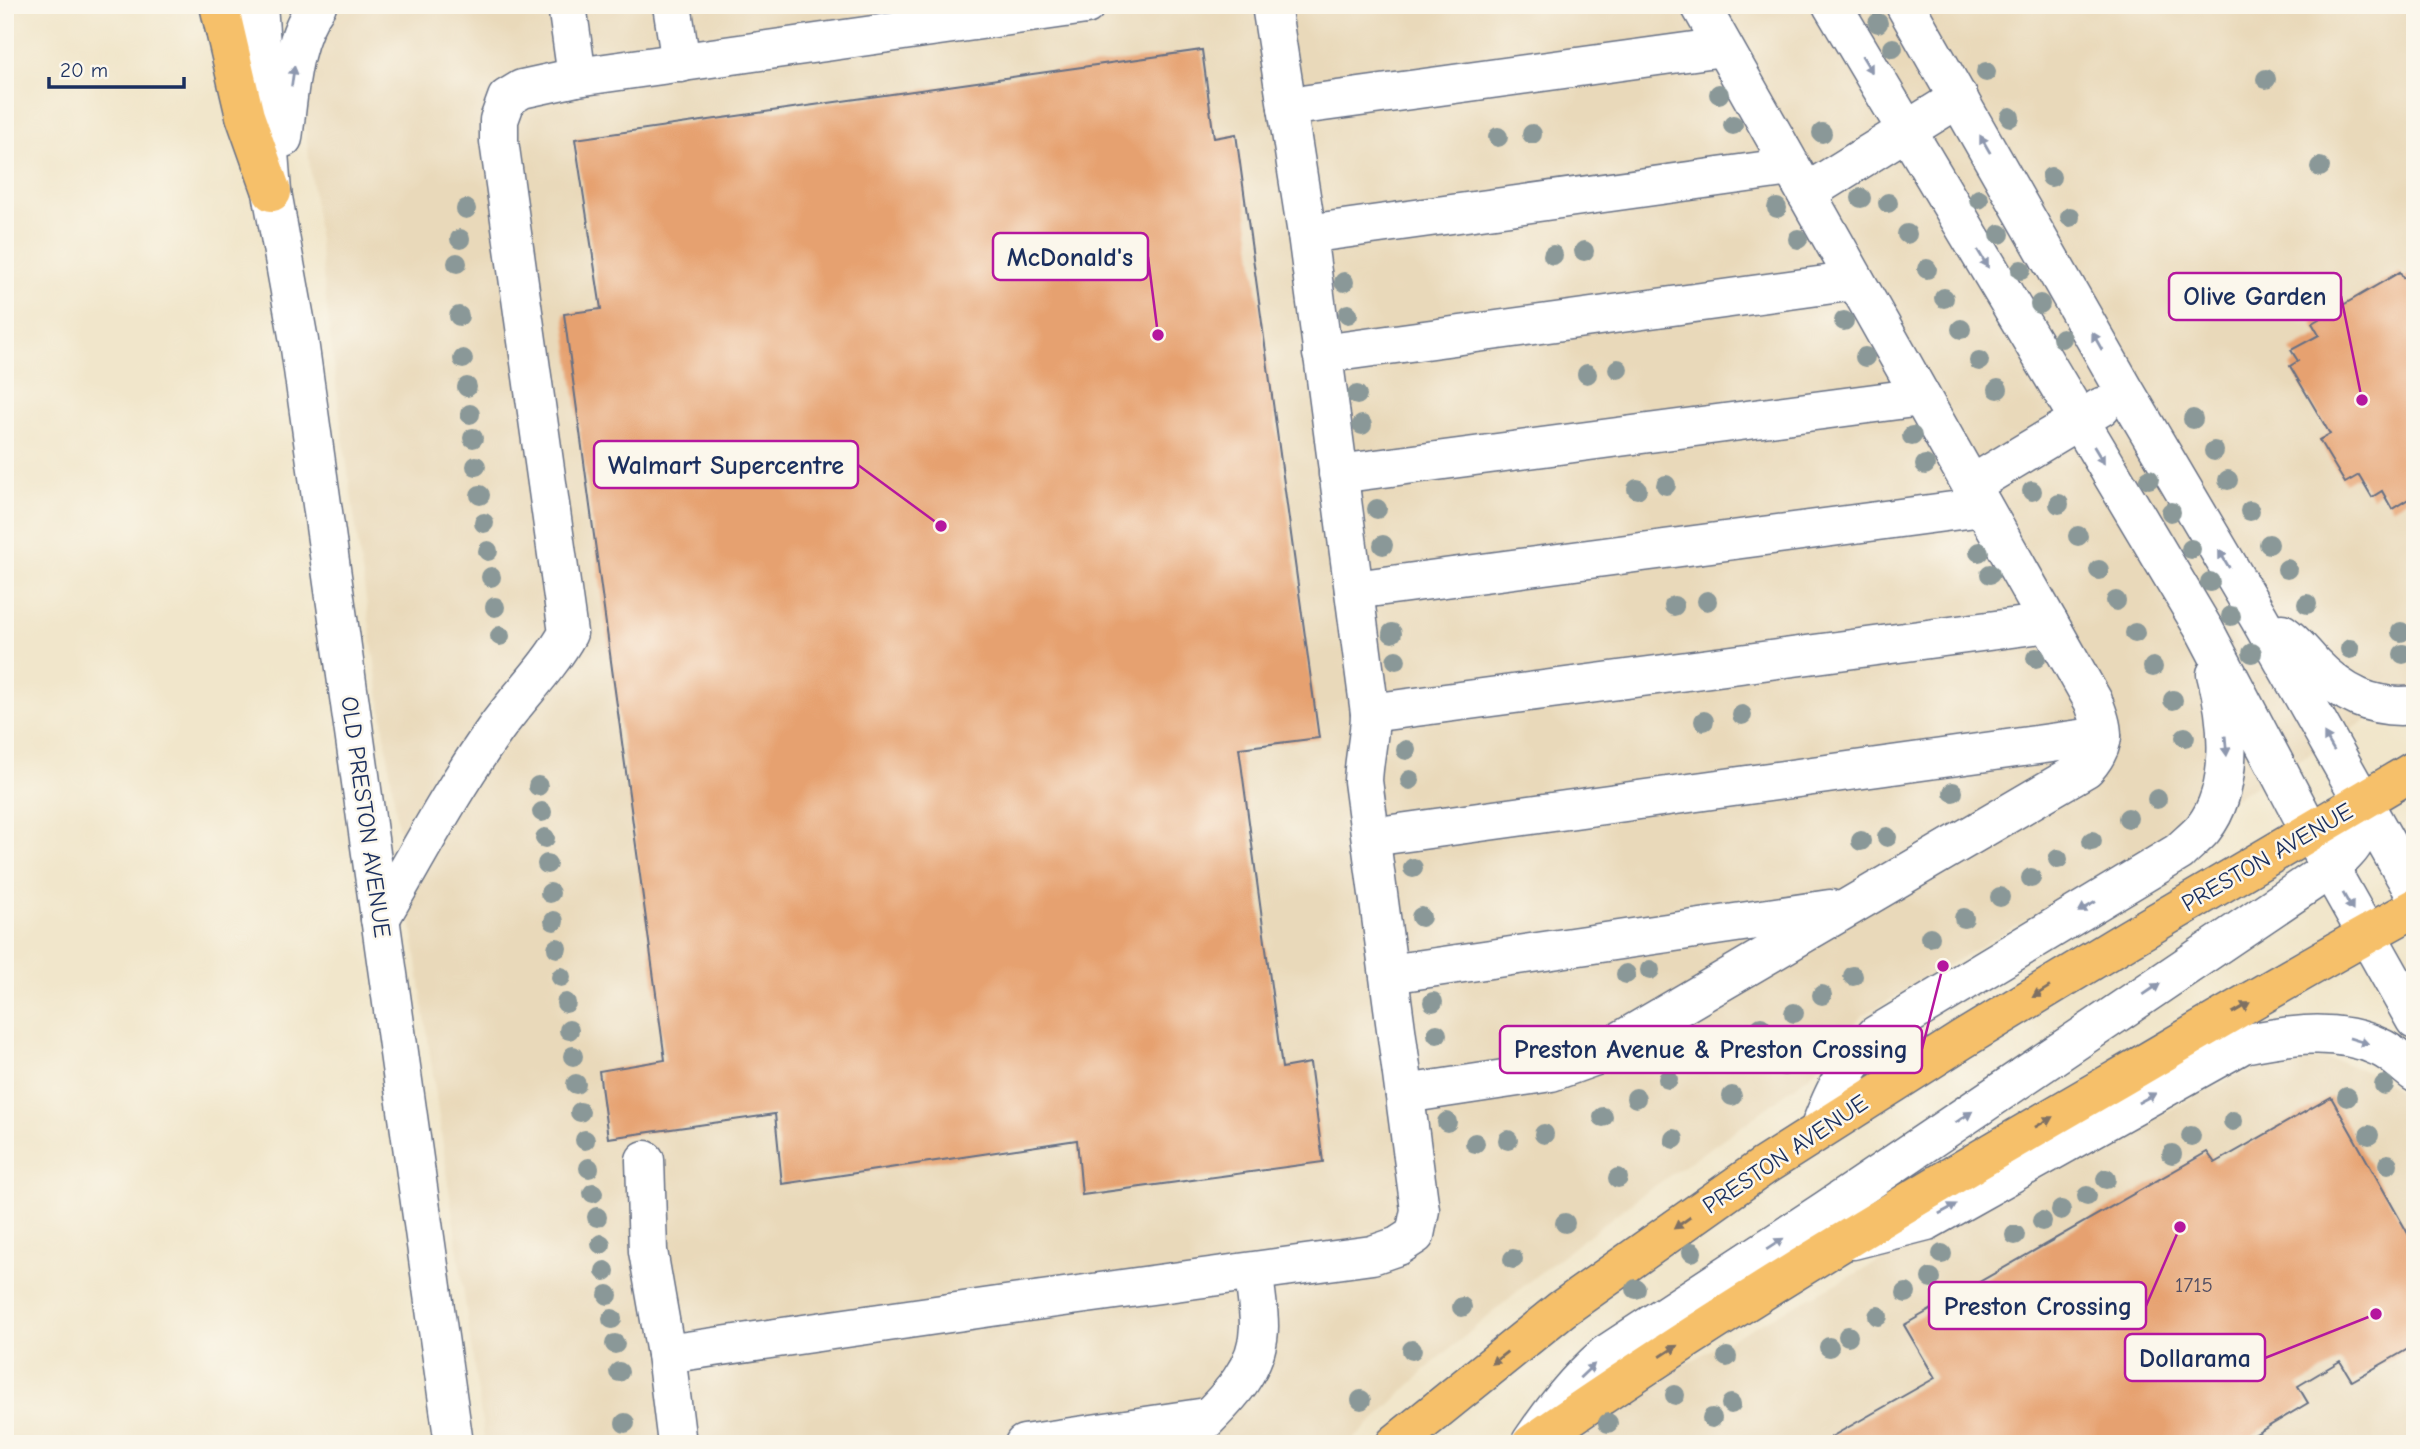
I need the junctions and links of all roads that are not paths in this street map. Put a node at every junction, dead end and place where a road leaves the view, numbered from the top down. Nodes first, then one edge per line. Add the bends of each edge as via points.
1 (219, 5) edge
2 (258, 5) edge
3 (317, 5) edge
4 (567, 5) edge
5 (672, 5) edge
6 (1086, 5) edge
7 (1271, 5) edge
8 (1700, 5) edge
9 (1832, 5) edge
10 (1905, 5) edge
11 (1723, 47) junction
12 (681, 63) junction
13 (577, 77) junction
14 (1959, 98) junction
15 (1287, 107) junction
16 (1907, 131) junction
17 (1798, 180) junction
18 (272, 192) junction
19 (1307, 234) junction
20 (1855, 281) junction
21 (1322, 354) junction
22 (2125, 391) junction
23 (1921, 397) junction
24 (2079, 421) junction
25 (1338, 474) junction
26 (1977, 496) junction
27 (1354, 590) junction
28 (2259, 618) junction
29 (2049, 623) junction
30 (2205, 631) junction
31 (2415, 705) edge
32 (1370, 713) junction
33 (2102, 736) junction
34 (2415, 770) edge
35 (2363, 802) junction
36 (2310, 831) junction
37 (1371, 837) junction
38 (2330, 869) junction
39 (2415, 894) edge
40 (1852, 906) junction
41 (2415, 908) edge
42 (380, 919) junction
43 (2366, 935) junction
44 (1389, 974) junction
45 (2415, 1020) edge
46 (2415, 1073) edge
47 (1405, 1094) junction
48 (1819, 1130) junction
49 (645, 1160) dead end
50 (1837, 1243) junction
51 (1254, 1272) junction
52 (666, 1354) junction
53 (1194, 1430) edge
54 (454, 1444) edge
55 (677, 1444) edge
56 (1024, 1444) edge
57 (1395, 1444) edge
58 (1530, 1444) edge

1 - 18 main road via 245,116
2 - 18 street, OLD PRESTON AVENUE
18 -> 3 street via 296,50
4 - 13 street
5 - 12 street
6 - 12 street
7 - 15 street
8 - 11 street
9 -> 16 street
10 - 14 street
11 - 15 street
11 - 17 street
12 - 13 street
13 - 42 street via 522,89 507,98 499,120 568,633 463,777
14 - 16 street
22 -> 14 street
15 - 19 street
16 - 17 street
16 -> 24 street
17 - 19 street
17 - 20 street
18 - 42 street, OLD PRESTON AVENUE via 299,341
19 - 21 street
20 - 21 street
20 - 23 street
21 - 25 street
22 - 24 street
28 -> 22 street
23 - 25 street
23 - 26 street
24 - 26 street
24 -> 30 street
25 - 27 street
26 - 27 street
26 - 29 street
27 - 32 street
28 - 31 street via 2293,641 2331,682 2352,696 2376,704
35 -> 28 street
29 - 32 street
29 - 33 street via 2093,701
30 - 36 street
30 -> 48 street via 2218,679 2227,758 2223,791 2204,828 2179,852 1876,1035 1832,1094
32 - 37 street via 1363,781
33 - 37 street
33 - 40 street via 2098,754 2086,768
34 - 35 main road, PRESTON AVENUE
35 - 36 main road, PRESTON AVENUE
35 - 38 street via 2359,837
35 - 39 street
36 - 38 street
36 -> 48 main road, PRESTON AVENUE
37 - 44 street
38 -> 43 street
58 -> 38 street via 1581,1376 1605,1355
40 - 44 street
40 - 47 street via 1573,1066
41 - 43 main road
42 - 54 street, OLD PRESTON AVENUE
43 - 45 street
50 -> 43 main road
44 - 47 street
50 -> 46 street via 1927,1221 2243,1044 2290,1035 2339,1035 2381,1047
47 - 51 street via 1420,1210 1415,1235 1372,1255
48 -> 57 main road, PRESTON AVENUE via 1639,1252
49 - 52 street via 648,1251
58 -> 50 main road
51 - 52 street
51 - 53 street via 1259,1326 1252,1363 1243,1379
52 - 55 street
53 - 56 street

